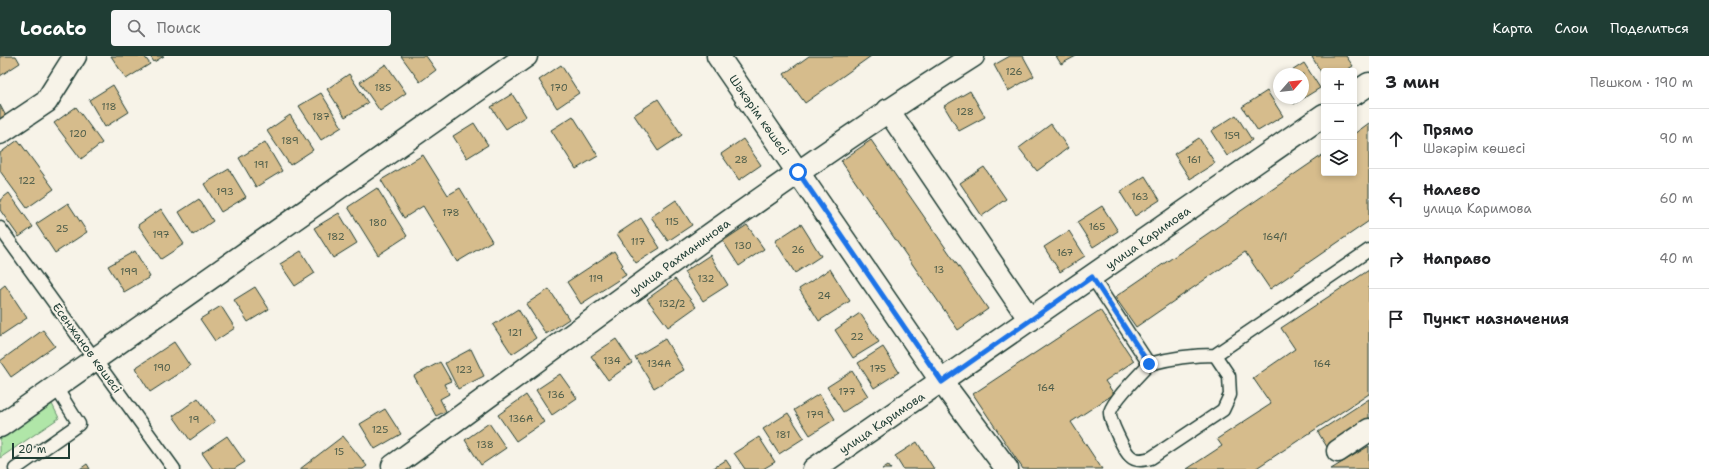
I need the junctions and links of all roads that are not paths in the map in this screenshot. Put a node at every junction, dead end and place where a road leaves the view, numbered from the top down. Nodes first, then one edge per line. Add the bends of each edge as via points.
1 (75, 56) edge
2 (526, 56) edge
3 (718, 56) edge
4 (973, 56) edge
5 (1369, 84) edge
6 (1357, 92) edge
7 (888, 110) junction
8 (1321, 117) edge
9 (0, 133) edge
10 (798, 172) junction
11 (0, 228) edge
12 (1369, 250) edge
13 (1092, 277) junction
14 (1030, 320) junction
15 (1215, 355) junction
16 (94, 358) junction
17 (1149, 364) junction
18 (942, 382) junction
19 (55, 386) junction
20 (0, 426) edge
21 (1369, 430) edge
22 (1338, 451) dead end
23 (393, 466) dead end
24 (15, 469) edge
25 (174, 469) edge
26 (814, 469) edge
27 (1007, 469) edge

1 - 9 street via 46,102
2 - 16 street
3 - 10 street, Шәкәрім көшесі
4 - 7 street, улица Рахманинова
5 - 6 street
7 - 10 street, улица Рахманинова
7 - 14 street
8 - 13 street, улица Каримова
10 - 18 street, Шәкәрім көшесі
10 - 23 street, улица Рахманинова
11 - 16 lane, Есенжанов көшесі
12 - 15 lane
13 - 14 street, улица Каримова
13 - 17 lane
14 - 18 street, улица Каримова
15 - 17 lane via 1193,354
15 - 17 lane via 1229,376 1230,395 1223,410 1151,458 1141,461 1130,456 1111,423 1109,413
16 - 19 street
16 - 25 lane, Есенжанов көшесі
18 - 26 street, улица Каримова
18 - 27 street, Шәкәрім көшесі
19 - 20 street
19 - 24 lane via 79,424
21 - 22 street

